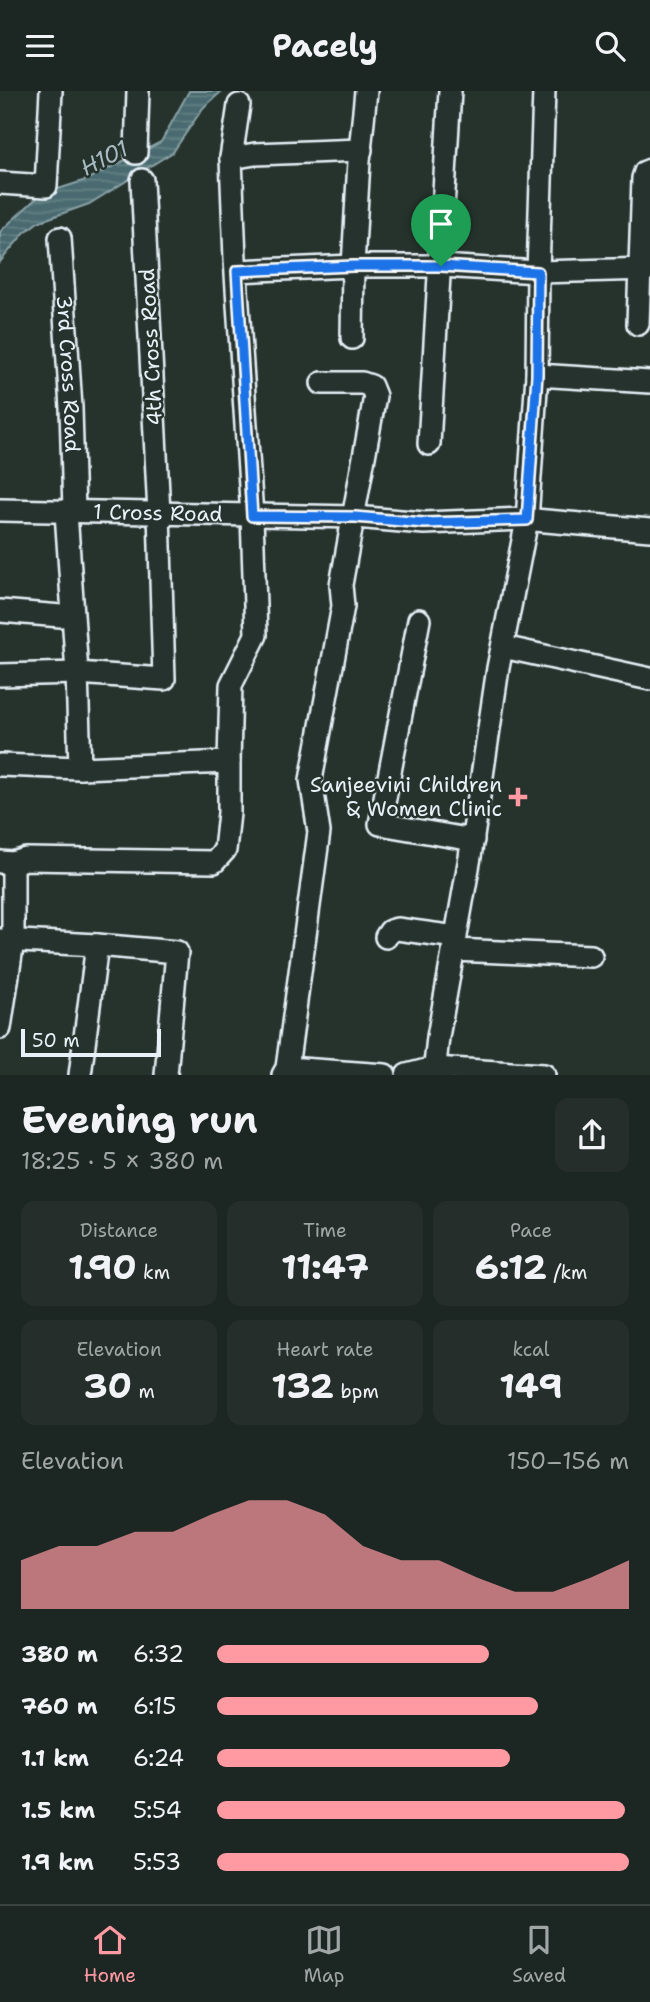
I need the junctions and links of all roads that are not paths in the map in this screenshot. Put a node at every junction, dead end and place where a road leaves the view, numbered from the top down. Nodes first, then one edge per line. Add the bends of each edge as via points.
1 (51, 91) edge
2 (138, 91) edge
3 (366, 91) edge
4 (450, 91) edge
5 (544, 91) edge
6 (239, 105) dead end
7 (362, 150) junction
8 (136, 153) dead end
9 (231, 158) junction
10 (650, 170) edge
11 (142, 180) dead end
12 (0, 183) edge
13 (60, 238) dead end
14 (353, 266) junction
15 (441, 266) junction
16 (645, 270) edge
17 (237, 271) junction
18 (538, 272) junction
19 (638, 324) dead end
20 (352, 338) dead end
21 (537, 375) junction
22 (650, 382) edge
23 (322, 383) dead end
24 (429, 444) dead end
25 (0, 510) edge
26 (70, 512) junction
27 (159, 513) junction
28 (252, 516) junction
29 (355, 517) junction
30 (527, 520) junction
31 (650, 530) edge
32 (0, 611) edge
33 (61, 616) dead end
34 (419, 620) dead end
35 (503, 647) junction
36 (77, 673) junction
37 (0, 675) edge
38 (650, 679) edge
39 (229, 762) junction
40 (0, 765) edge
41 (80, 768) junction
42 (473, 840) junction
43 (6, 862) edge
44 (387, 937) dead end
45 (7, 941) edge
46 (454, 943) junction
47 (97, 945) junction
48 (591, 956) dead end
49 (0, 1028) edge
50 (285, 1071) edge
51 (434, 1071) edge
52 (80, 1075) edge
53 (166, 1075) edge
54 (385, 1075) edge
55 (407, 1075) edge
56 (544, 1075) edge

1 - 12 street via 46,186
2 - 8 street
3 - 7 street
4 - 15 street
5 - 18 street
6 - 9 street
7 - 9 street
7 - 14 street
9 - 17 street
10 - 16 street via 643,178
11 - 27 street, 4th Cross Road
13 - 26 street, 3rd Cross Road via 71,408
14 - 15 street
14 - 17 street
14 - 20 street
15 - 18 street
15 - 24 street
16 - 18 street
16 - 19 street
17 - 28 street
18 - 21 street
21 - 22 street
21 - 30 street
23 - 29 street via 362,383 370,386 375,396
25 - 26 street, 1 Cross Road
26 - 27 street, 1 Cross Road
26 - 36 street, 3rd Cross Road
27 - 28 street, 1 Cross Road
27 - 36 street, 4th Cross Road via 164,679
28 - 29 street, 1 Cross Road
28 - 39 street via 256,635 231,685
29 - 30 street, 1 Cross Road via 424,523
29 - 50 street via 311,781 319,832
30 - 31 street, 1 Cross Road
30 - 35 street
32 - 33 street
34 - 42 street via 380,824
35 - 38 street
35 - 42 street
36 - 37 street
36 - 41 street, 3rd Cross Road
39 - 41 street
39 - 43 street via 225,850 214,862
40 - 41 street
42 - 46 street
43 - 45 street
44 - 46 street via 397,929
45 - 47 street
45 - 49 street
46 - 48 street
46 - 51 street
47 - 52 street
47 - 53 street via 177,952
50 - 54 street
51 - 55 street
51 - 56 street

